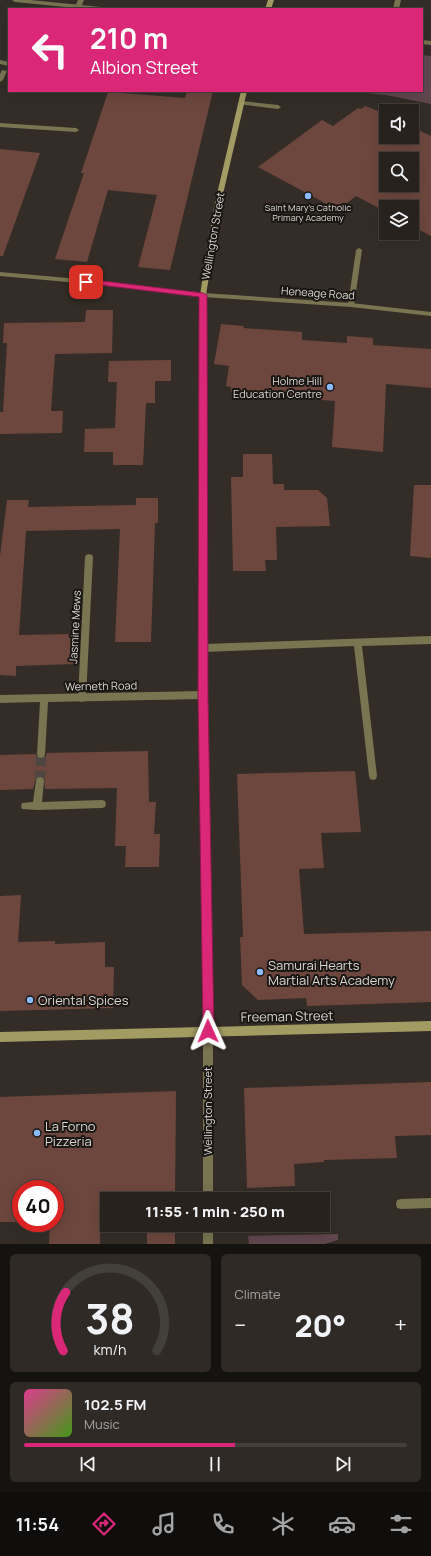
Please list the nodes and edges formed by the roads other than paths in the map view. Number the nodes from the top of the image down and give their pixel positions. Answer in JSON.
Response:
{"nodes":[{"id":1,"x":15,"y":0,"type":"edge"},
{"id":2,"x":81,"y":0,"type":"edge"},
{"id":3,"x":78,"y":7,"type":"junction"},
{"id":4,"x":90,"y":8,"type":"edge"},
{"id":5,"x":0,"y":62,"type":"edge"},
{"id":6,"x":8,"y":64,"type":"edge"},
{"id":7,"x":0,"y":80,"type":"edge"},
{"id":8,"x":244,"y":92,"type":"edge"},
{"id":9,"x":241,"y":103,"type":"junction"},
{"id":10,"x":278,"y":107,"type":"dead end"},
{"id":11,"x":0,"y":125,"type":"edge"},
{"id":12,"x":76,"y":130,"type":"dead end"},
{"id":13,"x":359,"y":250,"type":"dead end"},
{"id":14,"x":0,"y":274,"type":"edge"},
{"id":15,"x":203,"y":295,"type":"junction"},
{"id":16,"x":351,"y":305,"type":"junction"},
{"id":17,"x":431,"y":314,"type":"edge"},
{"id":18,"x":89,"y":557,"type":"dead end"},
{"id":19,"x":431,"y":640,"type":"edge"},
{"id":20,"x":358,"y":643,"type":"junction"},
{"id":21,"x":203,"y":648,"type":"junction"},
{"id":22,"x":203,"y":695,"type":"junction"},
{"id":23,"x":44,"y":698,"type":"junction"},
{"id":24,"x":82,"y":698,"type":"junction"},
{"id":25,"x":0,"y":699,"type":"edge"},
{"id":26,"x":41,"y":754,"type":"tunnel mouth"},
{"id":27,"x":373,"y":776,"type":"dead end"},
{"id":28,"x":40,"y":780,"type":"tunnel mouth"},
{"id":29,"x":102,"y":804,"type":"dead end"},
{"id":30,"x":25,"y":806,"type":"dead end"},
{"id":31,"x":37,"y":806,"type":"junction"},
{"id":32,"x":431,"y":1026,"type":"edge"},
{"id":33,"x":208,"y":1031,"type":"junction"},
{"id":34,"x":0,"y":1037,"type":"edge"},
{"id":35,"x":208,"y":1192,"type":"edge"},
{"id":36,"x":431,"y":1203,"type":"edge"},
{"id":37,"x":401,"y":1204,"type":"dead end"},
{"id":38,"x":208,"y":1232,"type":"edge"},
{"id":39,"x":208,"y":1244,"type":"edge"}],
"edges":[{"from":1,"to":3,"type":"street"},
{"from":2,"to":3,"type":"street"},
{"from":3,"to":4,"type":"street"},
{"from":5,"to":6,"type":"street"},
{"from":6,"to":7,"type":"street"},
{"from":8,"to":9,"type":"street","name":"Wellington Street"},
{"from":9,"to":10,"type":"street"},
{"from":9,"to":15,"type":"street","name":"Wellington Street"},
{"from":11,"to":12,"type":"street"},
{"from":13,"to":16,"type":"street"},
{"from":14,"to":15,"type":"street","name":"Heneage Road"},
{"from":15,"to":16,"type":"street","name":"Heneage Road"},
{"from":15,"to":21,"type":"street","name":"Wellington Street"},
{"from":16,"to":17,"type":"street","name":"Heneage Road"},
{"from":18,"to":24,"type":"street","name":"Jasmine Mews"},
{"from":19,"to":20,"type":"street"},
{"from":20,"to":21,"type":"street"},
{"from":20,"to":27,"type":"street"},
{"from":21,"to":22,"type":"street","name":"Wellington Street"},
{"from":22,"to":24,"type":"street","name":"Werneth Road"},
{"from":22,"to":33,"type":"street","name":"Wellington Street"},
{"from":23,"to":24,"type":"street","name":"Werneth Road"},
{"from":23,"to":25,"type":"street","name":"Werneth Road"},
{"from":23,"to":26,"type":"street"},
{"from":28,"to":31,"type":"street"},
{"from":29,"to":31,"type":"street"},
{"from":30,"to":31,"type":"street"},
{"from":32,"to":33,"type":"street","name":"Freeman Street"},
{"from":33,"to":34,"type":"street","name":"Freeman Street"},
{"from":33,"to":35,"type":"street","name":"Wellington Street"},
{"from":36,"to":37,"type":"street"},
{"from":38,"to":39,"type":"street"}]}
